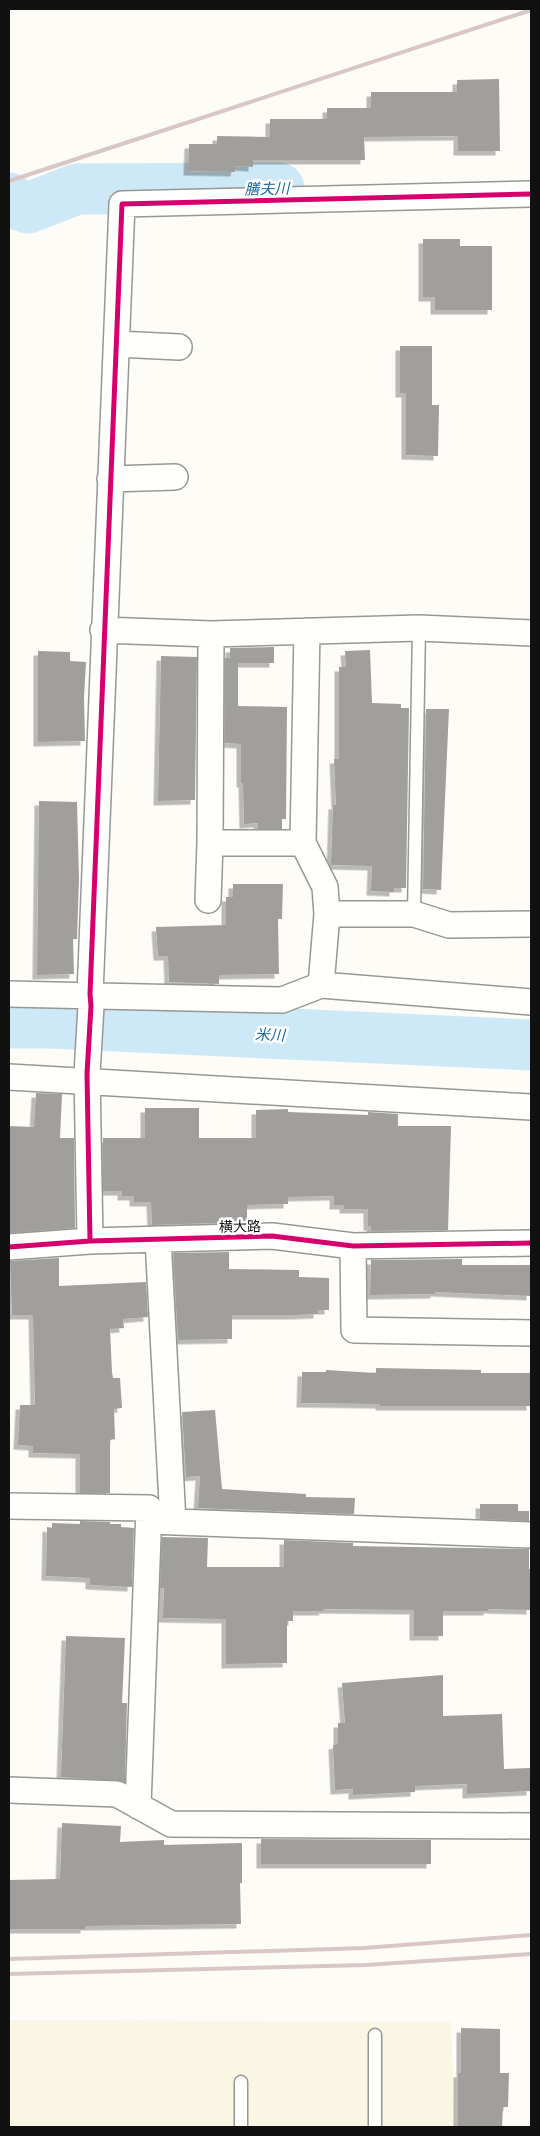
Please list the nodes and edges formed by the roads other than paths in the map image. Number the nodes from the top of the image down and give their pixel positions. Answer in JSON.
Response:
{"nodes":[{"id":1,"x":531,"y":194,"type":"edge"},
{"id":2,"x":116,"y":344,"type":"junction"},
{"id":3,"x":179,"y":347,"type":"dead end"},
{"id":4,"x":175,"y":477,"type":"dead end"},
{"id":5,"x":110,"y":479,"type":"junction"},
{"id":6,"x":419,"y":628,"type":"junction"},
{"id":7,"x":104,"y":630,"type":"junction"},
{"id":8,"x":307,"y":631,"type":"junction"},
{"id":9,"x":531,"y":633,"type":"edge"},
{"id":10,"x":211,"y":634,"type":"junction"},
{"id":11,"x":210,"y":843,"type":"junction"},
{"id":12,"x":303,"y":843,"type":"junction"},
{"id":13,"x":208,"y":900,"type":"dead end"},
{"id":14,"x":327,"y":914,"type":"junction"},
{"id":15,"x":414,"y":914,"type":"junction"},
{"id":16,"x":531,"y":924,"type":"edge"},
{"id":17,"x":321,"y":985,"type":"junction"},
{"id":18,"x":9,"y":994,"type":"edge"},
{"id":19,"x":90,"y":1000,"type":"junction"},
{"id":20,"x":531,"y":1002,"type":"edge"},
{"id":21,"x":9,"y":1078,"type":"edge"},
{"id":22,"x":88,"y":1078,"type":"junction"},
{"id":23,"x":531,"y":1107,"type":"edge"},
{"id":24,"x":158,"y":1239,"type":"junction"},
{"id":25,"x":90,"y":1241,"type":"junction"},
{"id":26,"x":531,"y":1243,"type":"edge"},
{"id":27,"x":353,"y":1246,"type":"junction"},
{"id":28,"x":9,"y":1247,"type":"edge"},
{"id":29,"x":531,"y":1332,"type":"edge"},
{"id":30,"x":9,"y":1506,"type":"edge"},
{"id":31,"x":161,"y":1522,"type":"junction"},
{"id":32,"x":531,"y":1535,"type":"edge"},
{"id":33,"x":9,"y":1790,"type":"edge"},
{"id":34,"x":138,"y":1806,"type":"junction"},
{"id":35,"x":531,"y":1826,"type":"edge"},
{"id":36,"x":375,"y":2035,"type":"dead end"},
{"id":37,"x":241,"y":2082,"type":"dead end"},
{"id":38,"x":241,"y":2127,"type":"edge"},
{"id":39,"x":375,"y":2127,"type":"edge"}],
"edges":[{"from":1,"to":2,"type":"street"},
{"from":2,"to":3,"type":"street"},
{"from":2,"to":5,"type":"street"},
{"from":4,"to":5,"type":"street"},
{"from":5,"to":7,"type":"street"},
{"from":6,"to":8,"type":"street"},
{"from":6,"to":9,"type":"street"},
{"from":6,"to":15,"type":"lane"},
{"from":7,"to":10,"type":"street"},
{"from":7,"to":19,"type":"street"},
{"from":8,"to":10,"type":"street"},
{"from":8,"to":12,"type":"street"},
{"from":10,"to":11,"type":"street"},
{"from":11,"to":12,"type":"street"},
{"from":11,"to":13,"type":"street"},
{"from":12,"to":14,"type":"street"},
{"from":14,"to":15,"type":"street"},
{"from":14,"to":17,"type":"street"},
{"from":15,"to":16,"type":"street"},
{"from":17,"to":19,"type":"street"},
{"from":17,"to":20,"type":"street"},
{"from":18,"to":19,"type":"street"},
{"from":19,"to":22,"type":"street"},
{"from":21,"to":22,"type":"street"},
{"from":22,"to":23,"type":"street"},
{"from":22,"to":25,"type":"street"},
{"from":24,"to":25,"type":"street","name":"横大路"},
{"from":24,"to":27,"type":"street","name":"横大路"},
{"from":24,"to":31,"type":"street"},
{"from":25,"to":28,"type":"street","name":"横大路"},
{"from":26,"to":27,"type":"street","name":"横大路"},
{"from":27,"to":29,"type":"street"},
{"from":30,"to":31,"type":"street"},
{"from":31,"to":32,"type":"street"},
{"from":31,"to":34,"type":"street"},
{"from":33,"to":34,"type":"street"},
{"from":34,"to":35,"type":"street"},
{"from":36,"to":39,"type":"lane"},
{"from":37,"to":38,"type":"lane"}]}
